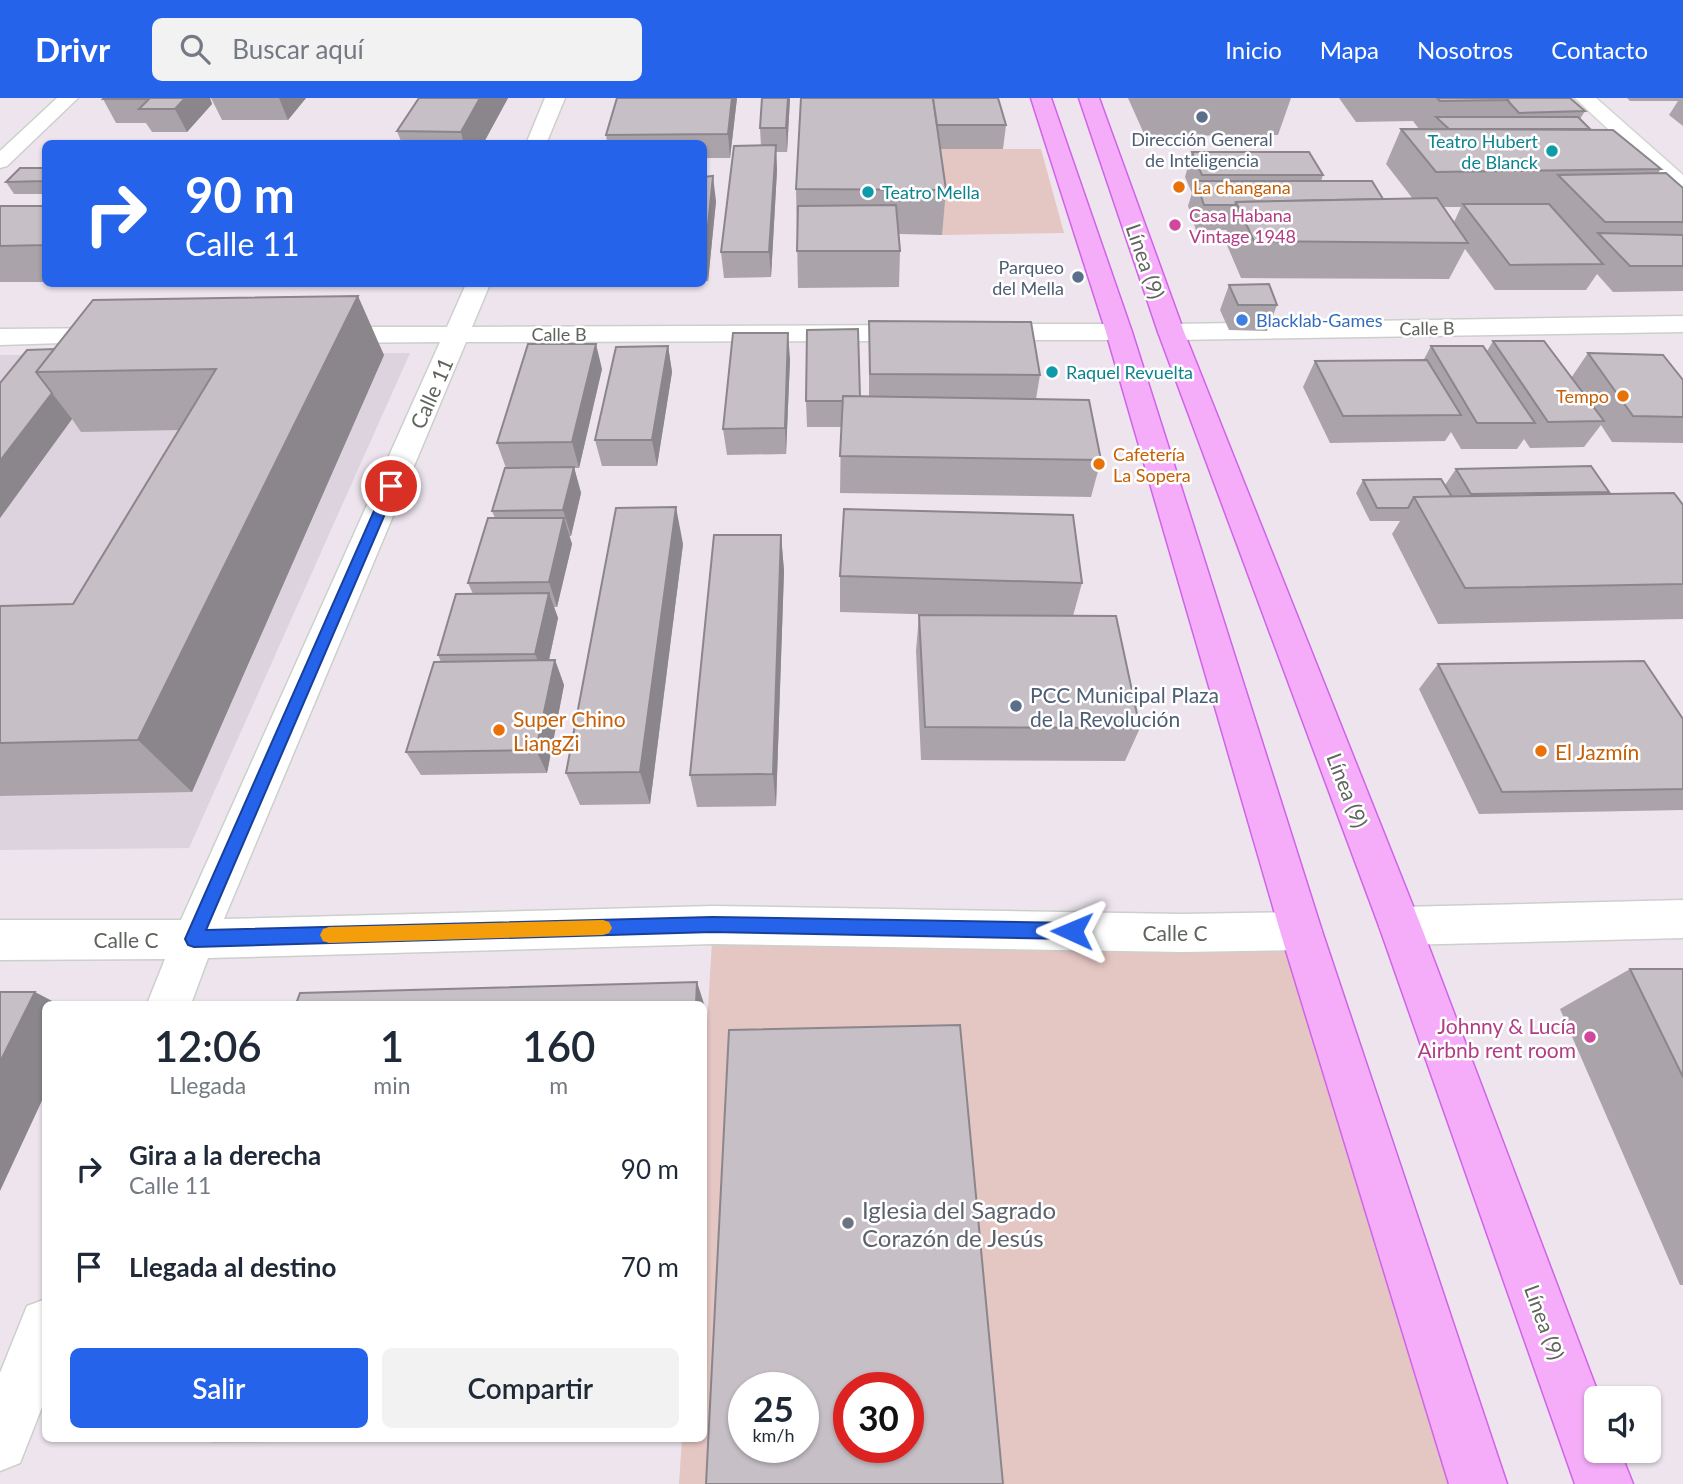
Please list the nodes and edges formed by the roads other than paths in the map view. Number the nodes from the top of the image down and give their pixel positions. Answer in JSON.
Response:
{"nodes":[{"id":1,"x":68,"y":98,"type":"edge"},
{"id":2,"x":555,"y":98,"type":"edge"},
{"id":3,"x":1041,"y":98,"type":"edge"},
{"id":4,"x":1089,"y":98,"type":"edge"},
{"id":5,"x":1585,"y":98,"type":"edge"},
{"id":6,"x":538,"y":140,"type":"edge"},
{"id":7,"x":0,"y":162,"type":"edge"},
{"id":8,"x":1683,"y":187,"type":"edge"},
{"id":9,"x":477,"y":287,"type":"edge"},
{"id":10,"x":1683,"y":324,"type":"edge"},
{"id":11,"x":1119,"y":332,"type":"junction"},
{"id":12,"x":1171,"y":332,"type":"junction"},
{"id":13,"x":304,"y":335,"type":"edge"},
{"id":14,"x":457,"y":335,"type":"junction"},
{"id":15,"x":138,"y":336,"type":"edge"},
{"id":16,"x":0,"y":337,"type":"edge"},
{"id":17,"x":1683,"y":919,"type":"edge"},
{"id":18,"x":1400,"y":926,"type":"junction"},
{"id":19,"x":1301,"y":931,"type":"junction"},
{"id":20,"x":194,"y":939,"type":"junction"},
{"id":21,"x":0,"y":940,"type":"edge"},
{"id":22,"x":170,"y":1001,"type":"edge"},
{"id":23,"x":42,"y":1335,"type":"edge"},
{"id":24,"x":0,"y":1443,"type":"edge"},
{"id":25,"x":1478,"y":1484,"type":"edge"},
{"id":26,"x":1604,"y":1484,"type":"edge"}],
"edges":[{"from":1,"to":7,"type":"street"},
{"from":2,"to":6,"type":"street"},
{"from":3,"to":11,"type":"main road"},
{"from":4,"to":12,"type":"main road","name":"Línea (9)"},
{"from":5,"to":8,"type":"street"},
{"from":9,"to":14,"type":"street","name":"Calle 11"},
{"from":10,"to":12,"type":"street","name":"Calle B"},
{"from":11,"to":14,"type":"street","name":"Calle B"},
{"from":11,"to":19,"type":"main road"},
{"from":12,"to":18,"type":"main road","name":"Línea (9)"},
{"from":13,"to":14,"type":"street","name":"Calle B"},
{"from":14,"to":20,"type":"street","name":"Calle 11"},
{"from":15,"to":16,"type":"street"},
{"from":17,"to":18,"type":"street"},
{"from":18,"to":26,"type":"main road","name":"Línea (9)"},
{"from":19,"to":20,"type":"street","name":"Calle C"},
{"from":19,"to":25,"type":"main road"},
{"from":20,"to":21,"type":"street","name":"Calle C"},
{"from":20,"to":22,"type":"street","name":"Calle 11"},
{"from":23,"to":24,"type":"street"}]}
